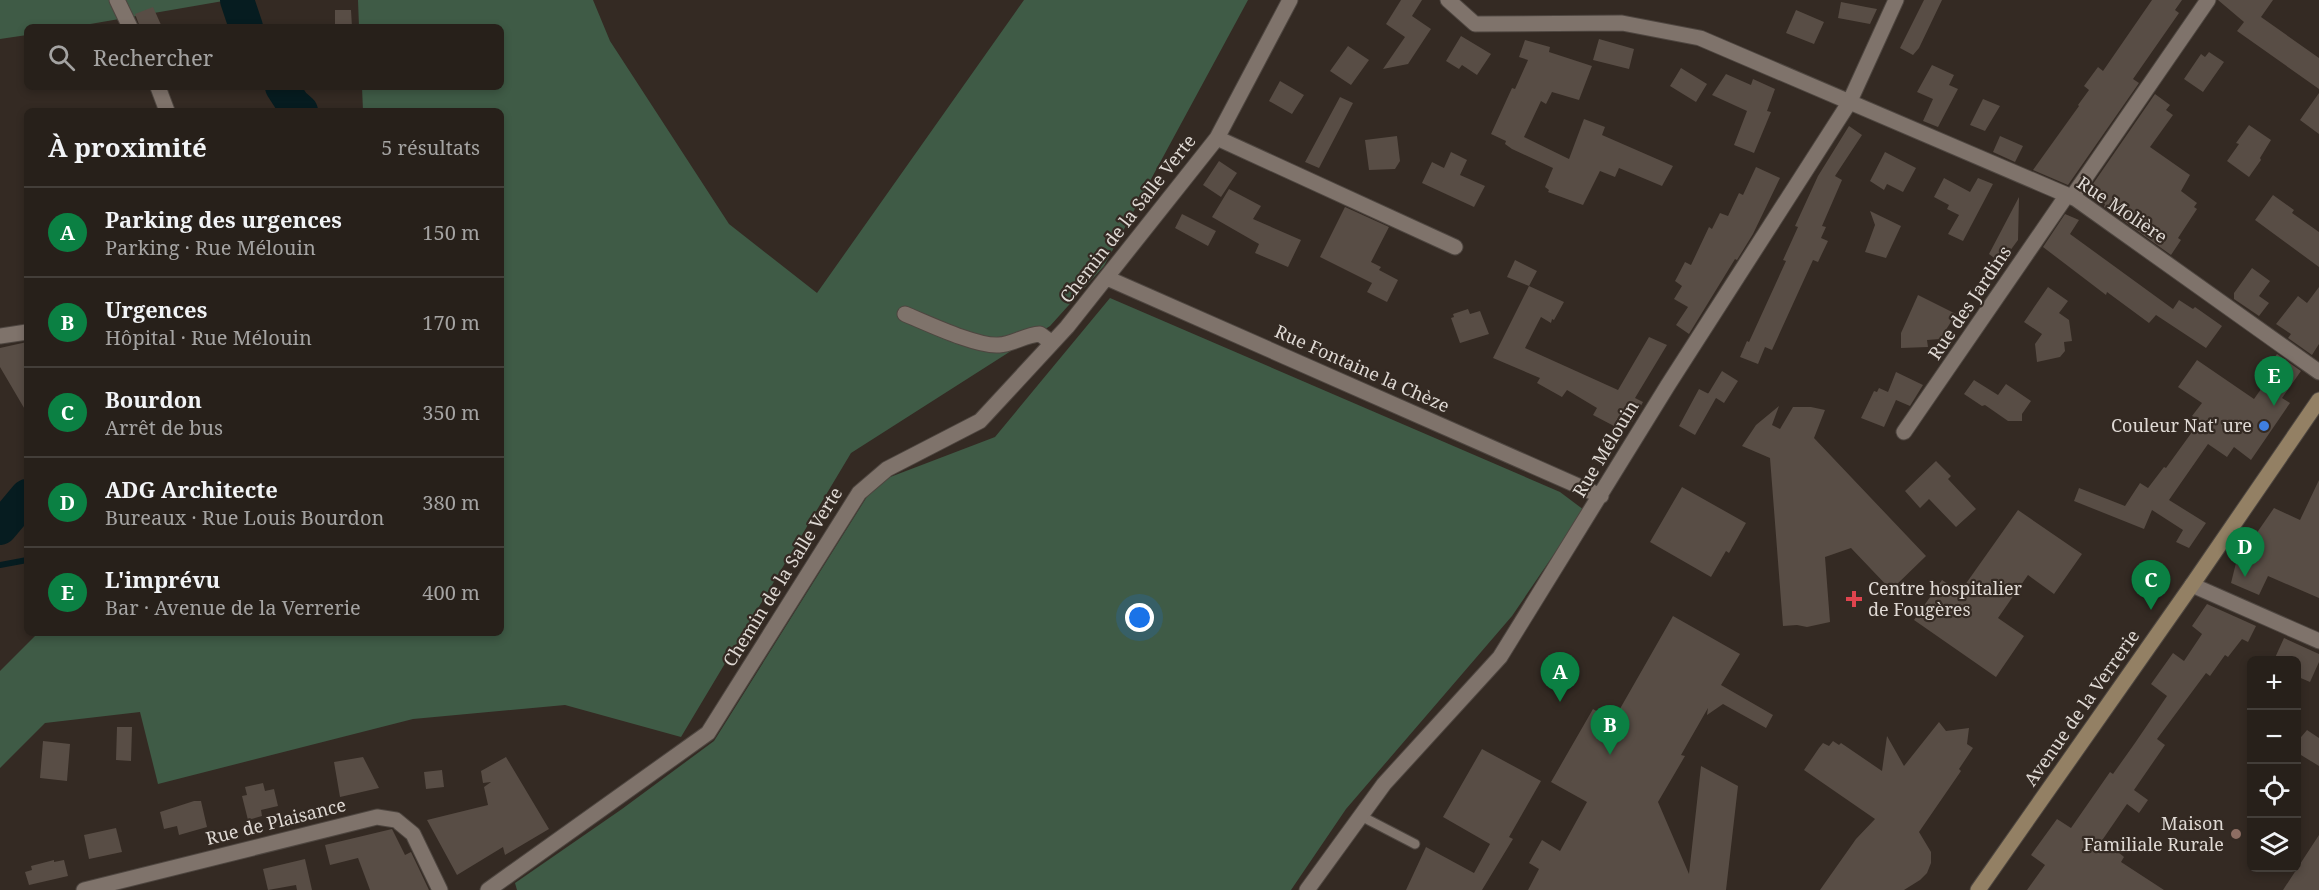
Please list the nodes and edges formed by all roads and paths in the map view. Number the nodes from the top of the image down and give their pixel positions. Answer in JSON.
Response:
{"nodes":[{"id":1,"x":117,"y":0,"type":"edge"},
{"id":2,"x":1290,"y":0,"type":"edge"},
{"id":3,"x":1448,"y":0,"type":"edge"},
{"id":4,"x":1896,"y":0,"type":"edge"},
{"id":5,"x":2208,"y":0,"type":"edge"},
{"id":6,"x":129,"y":24,"type":"edge"},
{"id":7,"x":159,"y":90,"type":"edge"},
{"id":8,"x":1849,"y":103,"type":"junction"},
{"id":9,"x":167,"y":108,"type":"edge"},
{"id":10,"x":1217,"y":138,"type":"junction"},
{"id":11,"x":2069,"y":196,"type":"junction"},
{"id":12,"x":1455,"y":247,"type":"dead end"},
{"id":13,"x":1107,"y":278,"type":"junction"},
{"id":14,"x":904,"y":314,"type":"dead end"},
{"id":15,"x":24,"y":332,"type":"edge"},
{"id":16,"x":0,"y":336,"type":"edge"},
{"id":17,"x":1052,"y":343,"type":"junction"},
{"id":18,"x":2319,"y":372,"type":"edge"},
{"id":19,"x":2319,"y":400,"type":"edge"},
{"id":20,"x":1904,"y":432,"type":"dead end"},
{"id":21,"x":1601,"y":495,"type":"junction"},
{"id":22,"x":2192,"y":585,"type":"junction"},
{"id":23,"x":2319,"y":641,"type":"edge"},
{"id":24,"x":1361,"y":816,"type":"junction"},
{"id":25,"x":1415,"y":844,"type":"dead end"},
{"id":26,"x":84,"y":890,"type":"edge"},
{"id":27,"x":440,"y":890,"type":"edge"},
{"id":28,"x":488,"y":890,"type":"edge"},
{"id":29,"x":1307,"y":890,"type":"edge"},
{"id":30,"x":1978,"y":890,"type":"edge"}],
"edges":[{"from":1,"to":6,"type":"street"},
{"from":2,"to":10,"type":"street","name":"Chemin de la Salle Verte"},
{"from":3,"to":8,"type":"street","name":"Rue Molière"},
{"from":4,"to":8,"type":"street","name":"Rue Mélouin"},
{"from":5,"to":11,"type":"street","name":"Rue des Jardins"},
{"from":7,"to":9,"type":"street"},
{"from":8,"to":11,"type":"street","name":"Rue Molière"},
{"from":8,"to":21,"type":"street","name":"Rue Mélouin"},
{"from":10,"to":12,"type":"street","name":"Chemin de la Salle Verte"},
{"from":10,"to":13,"type":"street","name":"Chemin de la Salle Verte"},
{"from":11,"to":18,"type":"street","name":"Rue Molière"},
{"from":11,"to":20,"type":"street","name":"Rue des Jardins"},
{"from":13,"to":17,"type":"street","name":"Chemin de la Salle Verte"},
{"from":13,"to":21,"type":"street","name":"Rue Fontaine la Chèze"},
{"from":14,"to":17,"type":"street"},
{"from":15,"to":16,"type":"street"},
{"from":17,"to":28,"type":"street","name":"Chemin de la Salle Verte"},
{"from":19,"to":22,"type":"main road","name":"Avenue de la Verrerie"},
{"from":21,"to":24,"type":"street","name":"Rue Mélouin"},
{"from":22,"to":23,"type":"street"},
{"from":22,"to":30,"type":"main road","name":"Avenue de la Verrerie"},
{"from":24,"to":25,"type":"lane"},
{"from":24,"to":29,"type":"street","name":"Rue Mélouin"},
{"from":26,"to":27,"type":"street","name":"Rue de Plaisance"}]}
